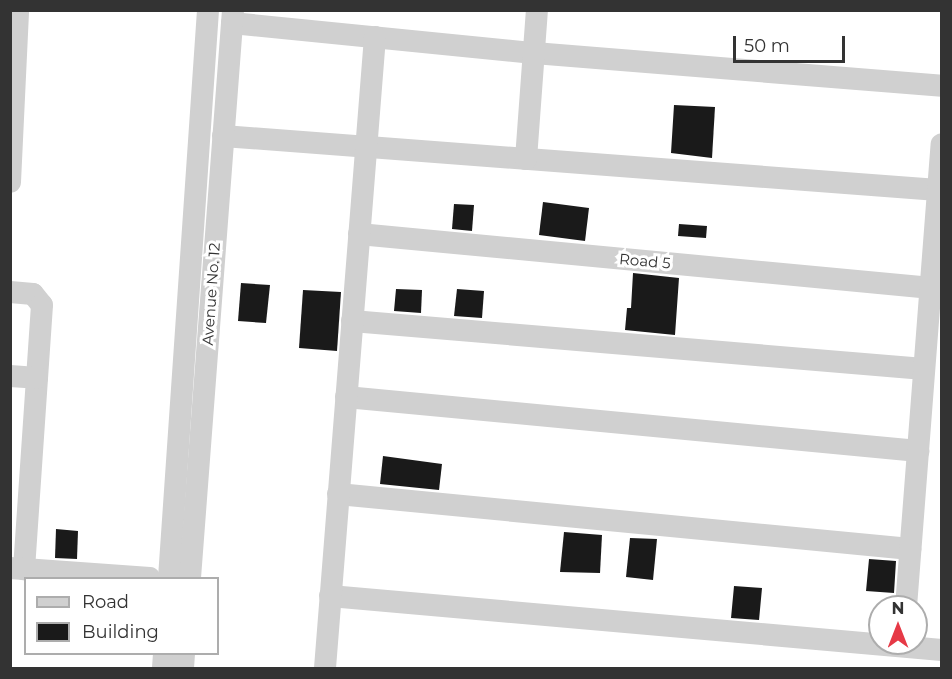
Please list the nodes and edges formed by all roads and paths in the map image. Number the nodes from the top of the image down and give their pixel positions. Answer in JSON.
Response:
{"nodes":[{"id":1,"x":11,"y":10,"type":"edge"},
{"id":2,"x":208,"y":10,"type":"edge"},
{"id":3,"x":537,"y":10,"type":"edge"},
{"id":4,"x":18,"y":11,"type":"edge"},
{"id":5,"x":232,"y":17,"type":"edge"},
{"id":6,"x":375,"y":37,"type":"junction"},
{"id":7,"x":534,"y":53,"type":"junction"},
{"id":8,"x":942,"y":86,"type":"edge"},
{"id":9,"x":12,"y":108,"type":"edge"},
{"id":10,"x":223,"y":136,"type":"junction"},
{"id":11,"x":942,"y":144,"type":"edge"},
{"id":12,"x":366,"y":147,"type":"junction"},
{"id":13,"x":526,"y":159,"type":"junction"},
{"id":14,"x":10,"y":182,"type":"edge"},
{"id":15,"x":938,"y":190,"type":"junction"},
{"id":16,"x":359,"y":234,"type":"junction"},
{"id":17,"x":930,"y":288,"type":"junction"},
{"id":18,"x":10,"y":291,"type":"edge"},
{"id":19,"x":352,"y":321,"type":"junction"},
{"id":20,"x":924,"y":369,"type":"junction"},
{"id":21,"x":10,"y":376,"type":"edge"},
{"id":22,"x":37,"y":378,"type":"junction"},
{"id":23,"x":346,"y":397,"type":"junction"},
{"id":24,"x":918,"y":451,"type":"junction"},
{"id":25,"x":21,"y":472,"type":"edge"},
{"id":26,"x":338,"y":494,"type":"junction"},
{"id":27,"x":910,"y":549,"type":"junction"},
{"id":28,"x":17,"y":569,"type":"edge"},
{"id":29,"x":123,"y":577,"type":"edge"},
{"id":30,"x":169,"y":577,"type":"edge"},
{"id":31,"x":190,"y":577,"type":"edge"},
{"id":32,"x":907,"y":595,"type":"edge"},
{"id":33,"x":330,"y":596,"type":"junction"},
{"id":34,"x":868,"y":642,"type":"edge"},
{"id":35,"x":325,"y":669,"type":"edge"}],
"edges":[{"from":1,"to":4,"type":"street"},
{"from":2,"to":30,"type":"street","name":"Avenue No. 12"},
{"from":3,"to":7,"type":"street"},
{"from":4,"to":9,"type":"street"},
{"from":5,"to":6,"type":"street"},
{"from":5,"to":10,"type":"street","name":"Avenue No. 12"},
{"from":6,"to":7,"type":"street"},
{"from":6,"to":12,"type":"street"},
{"from":7,"to":8,"type":"street"},
{"from":7,"to":13,"type":"street"},
{"from":9,"to":14,"type":"street"},
{"from":10,"to":12,"type":"street"},
{"from":10,"to":31,"type":"street","name":"Avenue No. 12"},
{"from":11,"to":15,"type":"street"},
{"from":12,"to":13,"type":"street"},
{"from":12,"to":16,"type":"street"},
{"from":13,"to":15,"type":"street"},
{"from":15,"to":17,"type":"street"},
{"from":16,"to":17,"type":"street","name":"Road 5"},
{"from":16,"to":19,"type":"street"},
{"from":17,"to":20,"type":"street"},
{"from":18,"to":22,"type":"street"},
{"from":19,"to":20,"type":"street"},
{"from":19,"to":23,"type":"street"},
{"from":20,"to":24,"type":"street"},
{"from":21,"to":22,"type":"street"},
{"from":22,"to":25,"type":"street"},
{"from":23,"to":24,"type":"street"},
{"from":23,"to":26,"type":"street"},
{"from":24,"to":27,"type":"street"},
{"from":25,"to":28,"type":"street"},
{"from":26,"to":27,"type":"street"},
{"from":26,"to":33,"type":"street"},
{"from":27,"to":32,"type":"street"},
{"from":28,"to":29,"type":"street"},
{"from":33,"to":34,"type":"street"},
{"from":33,"to":35,"type":"street"}]}
